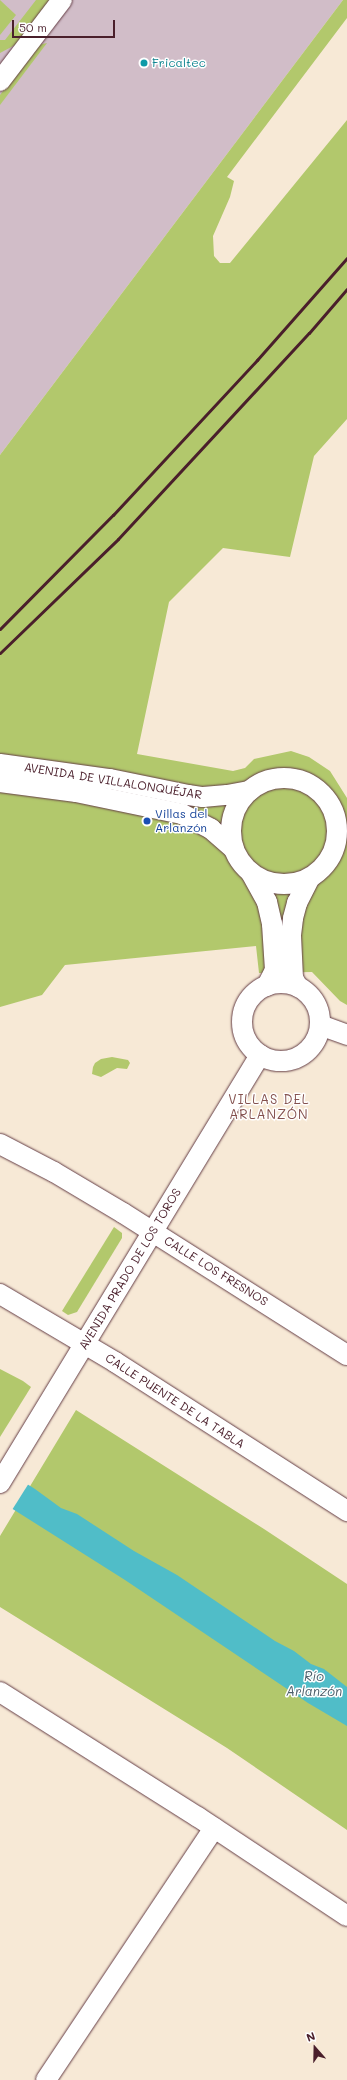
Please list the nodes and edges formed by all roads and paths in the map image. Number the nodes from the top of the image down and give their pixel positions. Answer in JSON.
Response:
{"nodes":[{"id":1,"x":62,"y":0,"type":"edge"},
{"id":2,"x":9,"y":58,"type":"edge"},
{"id":3,"x":0,"y":81,"type":"edge"},
{"id":4,"x":0,"y":764,"type":"edge"},
{"id":5,"x":0,"y":782,"type":"edge"},
{"id":6,"x":249,"y":791,"type":"junction"},
{"id":7,"x":325,"y":796,"type":"junction"},
{"id":8,"x":347,"y":816,"type":"edge"},
{"id":9,"x":234,"y":850,"type":"junction"},
{"id":10,"x":347,"y":858,"type":"edge"},
{"id":11,"x":251,"y":873,"type":"junction"},
{"id":12,"x":315,"y":874,"type":"junction"},
{"id":13,"x":267,"y":986,"type":"junction"},
{"id":14,"x":298,"y":987,"type":"junction"},
{"id":15,"x":320,"y":1025,"type":"junction"},
{"id":16,"x":347,"y":1035,"type":"edge"},
{"id":17,"x":260,"y":1055,"type":"junction"},
{"id":18,"x":0,"y":1144,"type":"edge"},
{"id":19,"x":152,"y":1231,"type":"junction"},
{"id":20,"x":0,"y":1294,"type":"edge"},
{"id":21,"x":84,"y":1344,"type":"junction"},
{"id":22,"x":347,"y":1354,"type":"edge"},
{"id":23,"x":0,"y":1483,"type":"edge"},
{"id":24,"x":347,"y":1511,"type":"edge"},
{"id":25,"x":0,"y":1692,"type":"edge"},
{"id":26,"x":214,"y":1828,"type":"junction"},
{"id":27,"x":347,"y":1916,"type":"edge"},
{"id":28,"x":46,"y":2080,"type":"edge"}],
"edges":[{"from":1,"to":2,"type":"street"},
{"from":2,"to":3,"type":"street"},
{"from":4,"to":6,"type":"street","name":"AVENIDA DE VILLALONQUÉJAR"},
{"from":5,"to":9,"type":"street","name":"AVENIDA DE VILLALONQUÉJAR"},
{"from":6,"to":7,"type":"street"},
{"from":6,"to":9,"type":"street"},
{"from":7,"to":8,"type":"street"},
{"from":7,"to":12,"type":"street"},
{"from":9,"to":11,"type":"street"},
{"from":10,"to":12,"type":"street"},
{"from":11,"to":12,"type":"street"},
{"from":11,"to":13,"type":"street"},
{"from":12,"to":14,"type":"street"},
{"from":13,"to":14,"type":"street"},
{"from":13,"to":17,"type":"street"},
{"from":14,"to":15,"type":"street"},
{"from":15,"to":16,"type":"street"},
{"from":15,"to":17,"type":"street"},
{"from":17,"to":19,"type":"street","name":"AVENIDA PRADO DE LOS TOROS"},
{"from":18,"to":19,"type":"street","name":"CALLE LOS FRESNOS"},
{"from":19,"to":21,"type":"street","name":"AVENIDA PRADO DE LOS TOROS"},
{"from":19,"to":22,"type":"street","name":"CALLE LOS FRESNOS"},
{"from":20,"to":21,"type":"street","name":"CALLE PUENTE DE LA TABLA"},
{"from":21,"to":23,"type":"street","name":"AVENIDA PRADO DE LOS TOROS"},
{"from":21,"to":24,"type":"street","name":"CALLE PUENTE DE LA TABLA"},
{"from":25,"to":26,"type":"street"},
{"from":26,"to":27,"type":"street"},
{"from":26,"to":28,"type":"street"}]}
